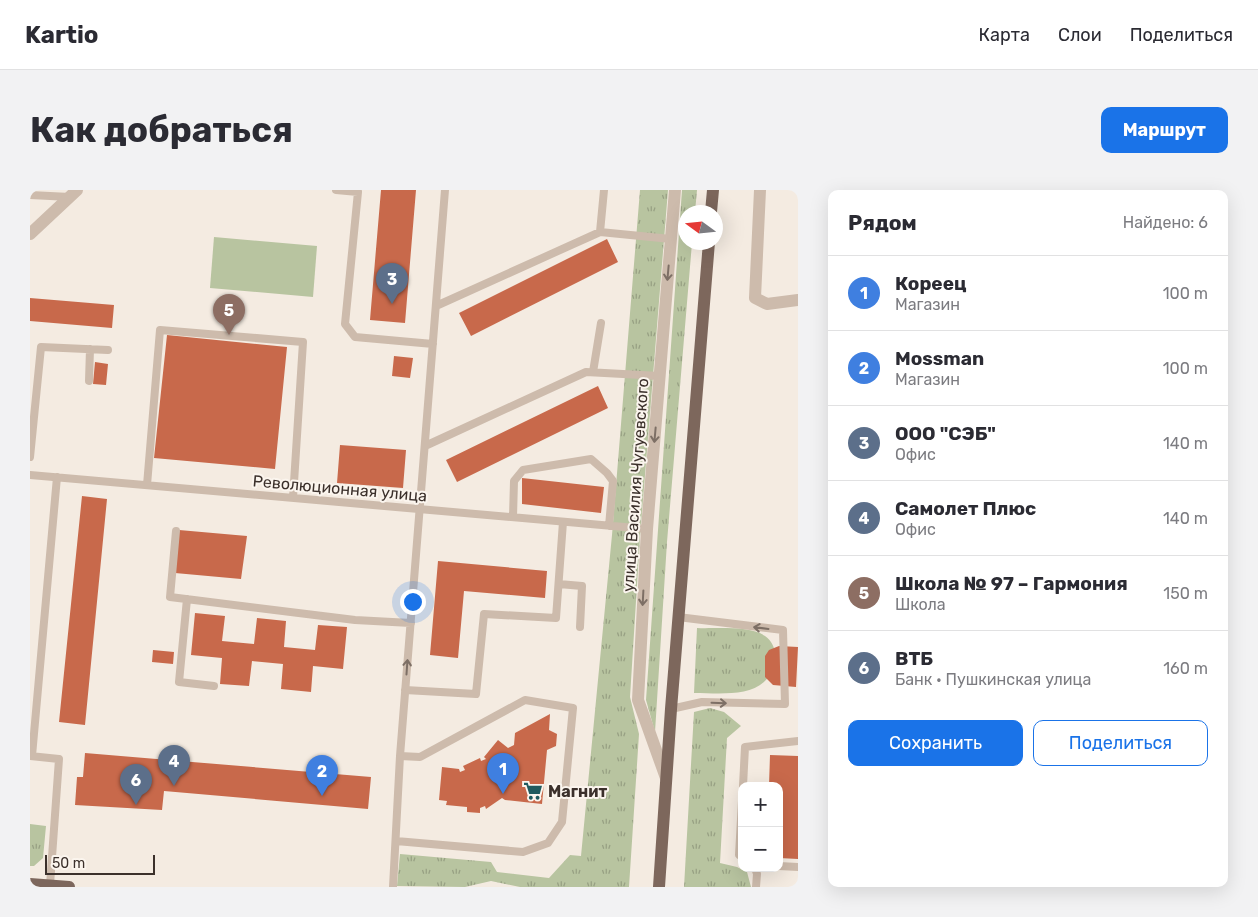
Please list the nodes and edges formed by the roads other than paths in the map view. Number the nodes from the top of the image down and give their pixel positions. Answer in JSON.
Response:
{"nodes":[{"id":1,"x":336,"y":190,"type":"edge"},
{"id":2,"x":445,"y":190,"type":"edge"},
{"id":3,"x":604,"y":190,"type":"edge"},
{"id":4,"x":675,"y":190,"type":"edge"},
{"id":5,"x":713,"y":190,"type":"edge"},
{"id":6,"x":760,"y":190,"type":"edge"},
{"id":7,"x":358,"y":191,"type":"edge"},
{"id":8,"x":74,"y":193,"type":"edge"},
{"id":9,"x":30,"y":195,"type":"edge"},
{"id":10,"x":712,"y":205,"type":"edge"},
{"id":11,"x":600,"y":232,"type":"junction"},
{"id":12,"x":30,"y":234,"type":"edge"},
{"id":13,"x":671,"y":240,"type":"junction"},
{"id":14,"x":708,"y":250,"type":"edge"},
{"id":15,"x":798,"y":300,"type":"edge"},
{"id":16,"x":436,"y":306,"type":"junction"},
{"id":17,"x":601,"y":323,"type":"dead end"},
{"id":18,"x":433,"y":344,"type":"junction"},
{"id":19,"x":90,"y":349,"type":"junction"},
{"id":20,"x":108,"y":350,"type":"dead end"},
{"id":21,"x":592,"y":372,"type":"junction"},
{"id":22,"x":660,"y":376,"type":"junction"},
{"id":23,"x":89,"y":381,"type":"dead end"},
{"id":24,"x":424,"y":446,"type":"junction"},
{"id":25,"x":30,"y":457,"type":"edge"},
{"id":26,"x":30,"y":475,"type":"edge"},
{"id":27,"x":56,"y":477,"type":"junction"},
{"id":28,"x":147,"y":485,"type":"junction"},
{"id":29,"x":293,"y":498,"type":"junction"},
{"id":30,"x":420,"y":509,"type":"junction"},
{"id":31,"x":513,"y":517,"type":"junction"},
{"id":32,"x":563,"y":522,"type":"junction"},
{"id":33,"x":609,"y":526,"type":"junction"},
{"id":34,"x":647,"y":529,"type":"junction"},
{"id":35,"x":176,"y":531,"type":"dead end"},
{"id":36,"x":558,"y":584,"type":"junction"},
{"id":37,"x":187,"y":599,"type":"junction"},
{"id":38,"x":678,"y":617,"type":"junction"},
{"id":39,"x":411,"y":623,"type":"junction"},
{"id":40,"x":580,"y":627,"type":"dead end"},
{"id":41,"x":214,"y":686,"type":"dead end"},
{"id":42,"x":405,"y":690,"type":"junction"},
{"id":43,"x":671,"y":709,"type":"junction"},
{"id":44,"x":798,"y":741,"type":"edge"},
{"id":45,"x":401,"y":753,"type":"junction"},
{"id":46,"x":31,"y":756,"type":"edge"},
{"id":47,"x":666,"y":778,"type":"junction"},
{"id":48,"x":743,"y":782,"type":"edge"},
{"id":49,"x":396,"y":841,"type":"junction"},
{"id":50,"x":783,"y":866,"type":"edge"},
{"id":51,"x":798,"y":867,"type":"edge"},
{"id":52,"x":756,"y":872,"type":"edge"},
{"id":53,"x":30,"y":884,"type":"edge"},
{"id":54,"x":50,"y":885,"type":"junction"},
{"id":55,"x":70,"y":887,"type":"edge"},
{"id":56,"x":393,"y":887,"type":"edge"},
{"id":57,"x":659,"y":887,"type":"edge"},
{"id":58,"x":756,"y":887,"type":"edge"}],
"edges":[{"from":1,"to":7,"type":"lane"},
{"from":2,"to":16,"type":"lane"},
{"from":3,"to":11,"type":"lane"},
{"from":4,"to":13,"type":"street","name":"улица Василия Чугуевского"},
{"from":5,"to":10,"type":"main road"},
{"from":6,"to":15,"type":"street"},
{"from":7,"to":18,"type":"lane"},
{"from":8,"to":9,"type":"lane"},
{"from":8,"to":12,"type":"street"},
{"from":11,"to":13,"type":"lane"},
{"from":11,"to":16,"type":"lane"},
{"from":13,"to":22,"type":"street","name":"улица Василия Чугуевского","one_way":true},
{"from":14,"to":38,"type":"main road","name":"улица Василия Чугуевского"},
{"from":16,"to":18,"type":"lane"},
{"from":17,"to":21,"type":"lane"},
{"from":18,"to":24,"type":"lane"},
{"from":19,"to":20,"type":"lane"},
{"from":19,"to":23,"type":"lane"},
{"from":19,"to":25,"type":"lane"},
{"from":21,"to":22,"type":"lane"},
{"from":21,"to":24,"type":"lane"},
{"from":22,"to":34,"type":"street","name":"улица Василия Чугуевского","one_way":true},
{"from":24,"to":30,"type":"lane"},
{"from":26,"to":27,"type":"lane","name":"Революционная улица"},
{"from":27,"to":28,"type":"lane","name":"Революционная улица"},
{"from":27,"to":46,"type":"lane"},
{"from":28,"to":29,"type":"lane","name":"Революционная улица"},
{"from":28,"to":29,"type":"lane"},
{"from":29,"to":30,"type":"lane","name":"Революционная улица"},
{"from":30,"to":31,"type":"lane","name":"Революционная улица"},
{"from":30,"to":39,"type":"lane"},
{"from":31,"to":32,"type":"lane","name":"Революционная улица"},
{"from":31,"to":33,"type":"lane"},
{"from":32,"to":33,"type":"lane","name":"Революционная улица"},
{"from":32,"to":36,"type":"lane"},
{"from":33,"to":34,"type":"lane","name":"Революционная улица"},
{"from":34,"to":47,"type":"street","name":"улица Василия Чугуевского","one_way":true},
{"from":35,"to":37,"type":"lane"},
{"from":36,"to":40,"type":"lane"},
{"from":36,"to":42,"type":"lane"},
{"from":37,"to":39,"type":"lane"},
{"from":37,"to":41,"type":"lane"},
{"from":38,"to":43,"type":"main road","name":"улица Василия Чугуевского"},
{"from":43,"to":38,"type":"lane","one_way":true},
{"from":42,"to":39,"type":"lane","one_way":true},
{"from":42,"to":45,"type":"lane"},
{"from":43,"to":47,"type":"main road","name":"улица Василия Чугуевского"},
{"from":44,"to":48,"type":"lane"},
{"from":45,"to":49,"type":"lane"},
{"from":45,"to":49,"type":"lane"},
{"from":46,"to":54,"type":"lane"},
{"from":47,"to":57,"type":"main road","name":"улица Василия Чугуевского"},
{"from":49,"to":56,"type":"lane"},
{"from":50,"to":51,"type":"lane"},
{"from":52,"to":58,"type":"lane"},
{"from":53,"to":54,"type":"main road"},
{"from":54,"to":55,"type":"main road"}]}
